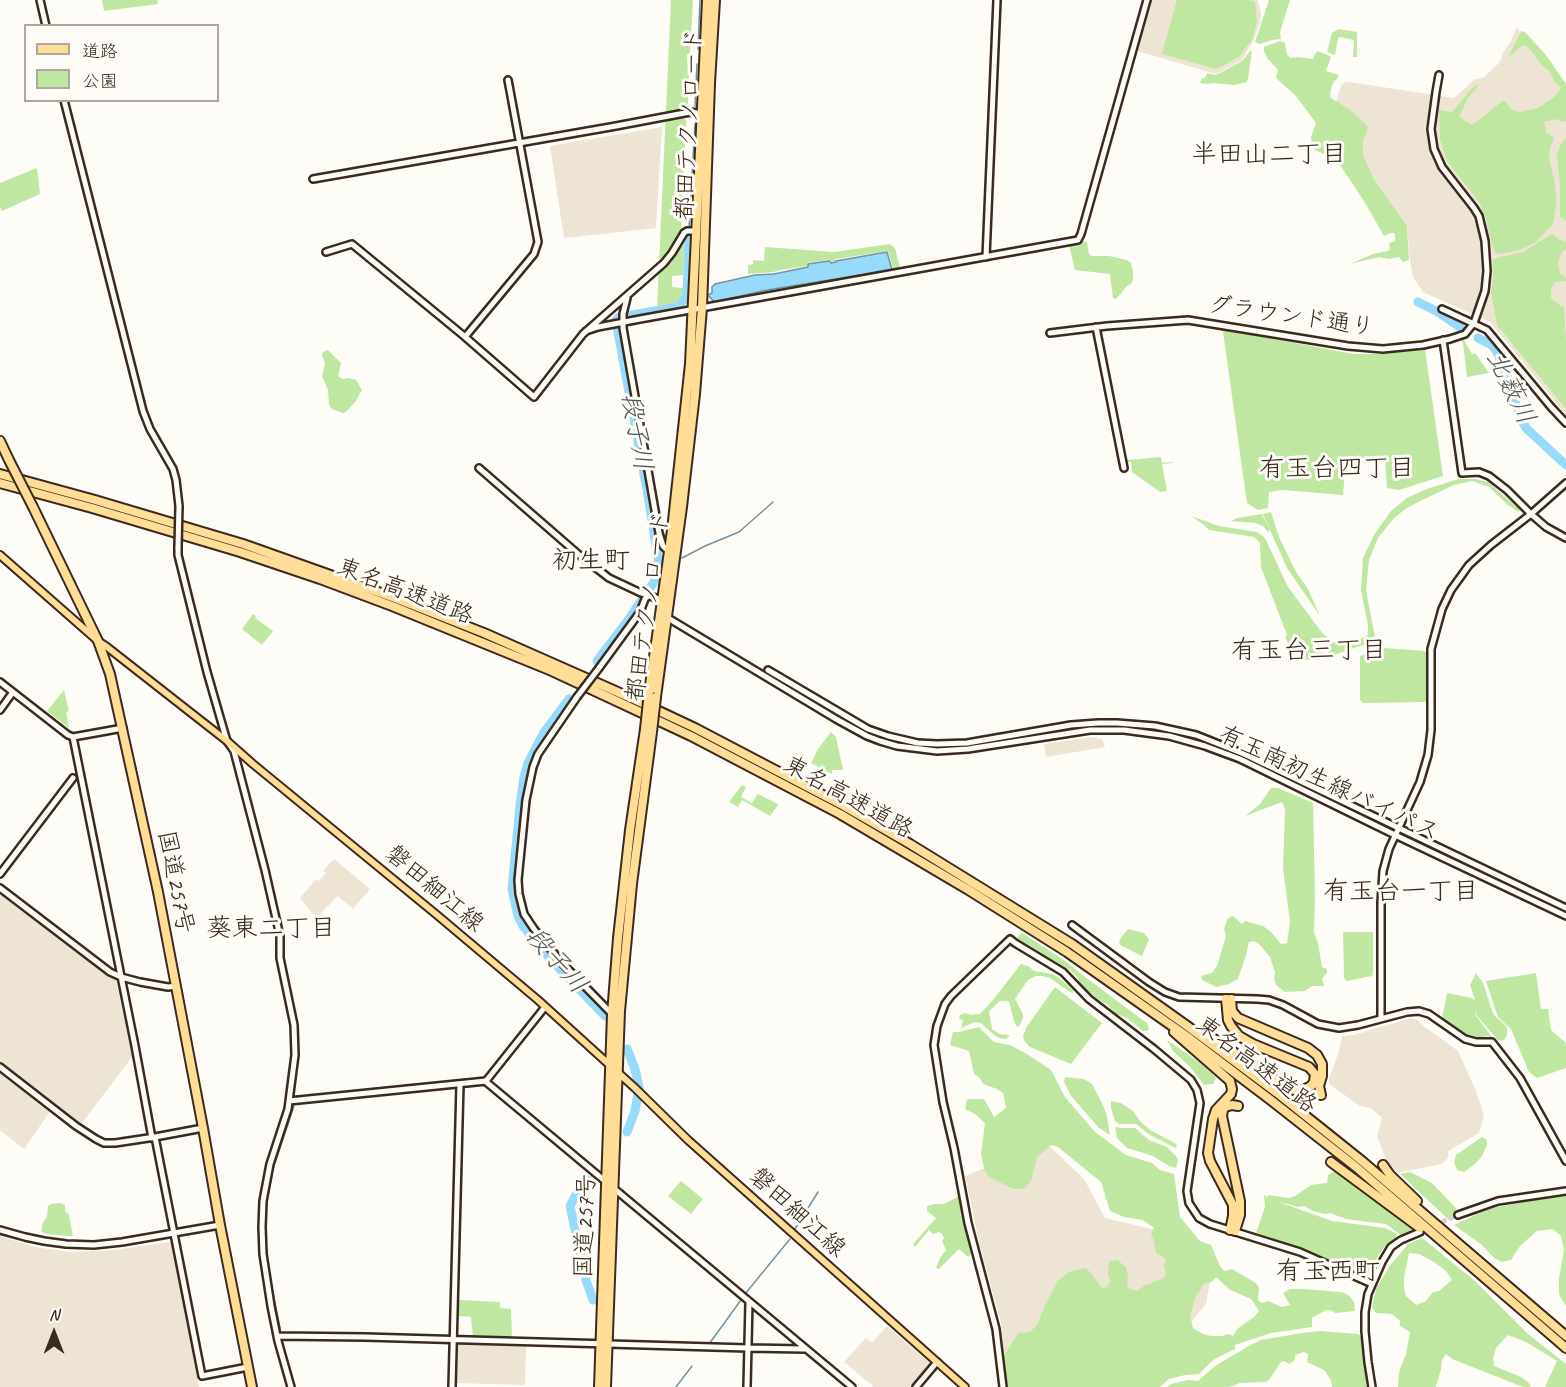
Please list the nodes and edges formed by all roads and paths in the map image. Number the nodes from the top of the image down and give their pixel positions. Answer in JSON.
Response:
{"nodes":[{"id":1,"x":40,"y":0,"type":"edge"},
{"id":2,"x":707,"y":0,"type":"edge"},
{"id":3,"x":716,"y":0,"type":"edge"},
{"id":4,"x":997,"y":0,"type":"edge"},
{"id":5,"x":1147,"y":0,"type":"edge"},
{"id":6,"x":46,"y":24,"type":"edge"},
{"id":7,"x":1439,"y":75,"type":"dead end"},
{"id":8,"x":508,"y":80,"type":"dead end"},
{"id":9,"x":65,"y":102,"type":"edge"},
{"id":10,"x":706,"y":114,"type":"junction"},
{"id":11,"x":519,"y":143,"type":"junction"},
{"id":12,"x":313,"y":179,"type":"dead end"},
{"id":13,"x":692,"y":231,"type":"junction"},
{"id":14,"x":326,"y":252,"type":"dead end"},
{"id":15,"x":986,"y":257,"type":"junction"},
{"id":16,"x":629,"y":294,"type":"junction"},
{"id":17,"x":698,"y":309,"type":"junction"},
{"id":18,"x":1442,"y":309,"type":"dead end"},
{"id":19,"x":620,"y":321,"type":"junction"},
{"id":20,"x":1474,"y":323,"type":"junction"},
{"id":21,"x":1096,"y":327,"type":"junction"},
{"id":22,"x":586,"y":331,"type":"junction"},
{"id":23,"x":1050,"y":333,"type":"dead end"},
{"id":24,"x":465,"y":337,"type":"junction"},
{"id":25,"x":1443,"y":340,"type":"junction"},
{"id":26,"x":1566,"y":423,"type":"edge"},
{"id":27,"x":0,"y":441,"type":"edge"},
{"id":28,"x":479,"y":468,"type":"dead end"},
{"id":29,"x":1124,"y":468,"type":"dead end"},
{"id":30,"x":0,"y":474,"type":"edge"},
{"id":31,"x":0,"y":483,"type":"edge"},
{"id":32,"x":1566,"y":483,"type":"edge"},
{"id":33,"x":1532,"y":513,"type":"junction"},
{"id":34,"x":1566,"y":538,"type":"edge"},
{"id":35,"x":668,"y":551,"type":"junction"},
{"id":36,"x":0,"y":555,"type":"edge"},
{"id":37,"x":646,"y":594,"type":"junction"},
{"id":38,"x":662,"y":600,"type":"junction"},
{"id":39,"x":668,"y":618,"type":"junction"},
{"id":40,"x":98,"y":641,"type":"junction"},
{"id":41,"x":768,"y":670,"type":"dead end"},
{"id":42,"x":0,"y":682,"type":"edge"},
{"id":43,"x":13,"y":692,"type":"junction"},
{"id":44,"x":652,"y":695,"type":"junction"},
{"id":45,"x":0,"y":710,"type":"edge"},
{"id":46,"x":123,"y":728,"type":"junction"},
{"id":47,"x":648,"y":731,"type":"junction"},
{"id":48,"x":73,"y":737,"type":"junction"},
{"id":49,"x":227,"y":741,"type":"junction"},
{"id":50,"x":73,"y":778,"type":"dead end"},
{"id":51,"x":1399,"y":828,"type":"junction"},
{"id":52,"x":1395,"y":836,"type":"junction"},
{"id":53,"x":0,"y":874,"type":"edge"},
{"id":54,"x":0,"y":888,"type":"edge"},
{"id":55,"x":1566,"y":908,"type":"edge"},
{"id":56,"x":1566,"y":916,"type":"edge"},
{"id":57,"x":1072,"y":925,"type":"dead end"},
{"id":58,"x":121,"y":977,"type":"junction"},
{"id":59,"x":176,"y":986,"type":"junction"},
{"id":60,"x":1229,"y":999,"type":"junction"},
{"id":61,"x":1149,"y":1003,"type":"junction"},
{"id":62,"x":545,"y":1007,"type":"junction"},
{"id":63,"x":612,"y":1014,"type":"junction"},
{"id":64,"x":1381,"y":1019,"type":"junction"},
{"id":65,"x":0,"y":1067,"type":"edge"},
{"id":66,"x":614,"y":1070,"type":"junction"},
{"id":67,"x":485,"y":1081,"type":"junction"},
{"id":68,"x":460,"y":1084,"type":"junction"},
{"id":69,"x":1321,"y":1095,"type":"dead end"},
{"id":70,"x":289,"y":1101,"type":"junction"},
{"id":71,"x":1238,"y":1106,"type":"dead end"},
{"id":72,"x":203,"y":1128,"type":"junction"},
{"id":73,"x":154,"y":1137,"type":"junction"},
{"id":74,"x":1566,"y":1161,"type":"edge"},
{"id":75,"x":1331,"y":1162,"type":"dead end"},
{"id":76,"x":1383,"y":1165,"type":"dead end"},
{"id":77,"x":610,"y":1186,"type":"junction"},
{"id":78,"x":1566,"y":1191,"type":"edge"},
{"id":79,"x":1458,"y":1215,"type":"tunnel mouth"},
{"id":80,"x":220,"y":1225,"type":"junction"},
{"id":81,"x":0,"y":1230,"type":"edge"},
{"id":82,"x":1233,"y":1231,"type":"junction"},
{"id":83,"x":1420,"y":1232,"type":"dead end"},
{"id":84,"x":174,"y":1234,"type":"junction"},
{"id":85,"x":1462,"y":1246,"type":"junction"},
{"id":86,"x":1467,"y":1262,"type":"junction"},
{"id":87,"x":1372,"y":1284,"type":"junction"},
{"id":88,"x":749,"y":1302,"type":"junction"},
{"id":89,"x":277,"y":1336,"type":"junction"},
{"id":90,"x":1566,"y":1336,"type":"edge"},
{"id":91,"x":454,"y":1340,"type":"junction"},
{"id":92,"x":604,"y":1344,"type":"junction"},
{"id":93,"x":748,"y":1348,"type":"junction"},
{"id":94,"x":1566,"y":1348,"type":"edge"},
{"id":95,"x":805,"y":1349,"type":"junction"},
{"id":96,"x":937,"y":1362,"type":"junction"},
{"id":97,"x":248,"y":1367,"type":"junction"},
{"id":98,"x":252,"y":1387,"type":"edge"},
{"id":99,"x":291,"y":1387,"type":"edge"},
{"id":100,"x":452,"y":1387,"type":"edge"},
{"id":101,"x":599,"y":1387,"type":"edge"},
{"id":102,"x":606,"y":1387,"type":"edge"},
{"id":103,"x":747,"y":1387,"type":"edge"},
{"id":104,"x":852,"y":1387,"type":"edge"},
{"id":105,"x":916,"y":1387,"type":"edge"},
{"id":106,"x":965,"y":1387,"type":"edge"},
{"id":107,"x":1003,"y":1387,"type":"edge"},
{"id":108,"x":1372,"y":1387,"type":"edge"}],
"edges":[{"from":1,"to":6,"type":"street"},
{"from":2,"to":10,"type":"highway","name":"都田テクノロード"},
{"from":3,"to":10,"type":"highway","name":"都田テクノロード"},
{"from":4,"to":15,"type":"street"},
{"from":5,"to":15,"type":"street"},
{"from":7,"to":20,"type":"street","name":"グラウンド通り"},
{"from":8,"to":11,"type":"street"},
{"from":9,"to":49,"type":"street","bridge":true},
{"from":10,"to":11,"type":"street"},
{"from":10,"to":13,"type":"highway","name":"都田テクノロード"},
{"from":10,"to":17,"type":"highway","name":"都田テクノロード"},
{"from":11,"to":12,"type":"street"},
{"from":11,"to":24,"type":"street"},
{"from":13,"to":16,"type":"street"},
{"from":13,"to":17,"type":"highway","name":"都田テクノロード"},
{"from":14,"to":24,"type":"street"},
{"from":15,"to":17,"type":"street"},
{"from":16,"to":19,"type":"street"},
{"from":16,"to":22,"type":"street"},
{"from":17,"to":19,"type":"street"},
{"from":17,"to":35,"type":"highway","name":"都田テクノロード"},
{"from":17,"to":39,"type":"highway","name":"都田テクノロード"},
{"from":18,"to":20,"type":"street"},
{"from":19,"to":22,"type":"street"},
{"from":19,"to":35,"type":"street"},
{"from":20,"to":25,"type":"street","name":"グラウンド通り"},
{"from":20,"to":26,"type":"street"},
{"from":21,"to":23,"type":"street","name":"グラウンド通り"},
{"from":21,"to":25,"type":"street","name":"グラウンド通り"},
{"from":21,"to":29,"type":"street"},
{"from":22,"to":24,"type":"street"},
{"from":25,"to":33,"type":"street"},
{"from":27,"to":40,"type":"highway","name":"国道257号","bridge":true},
{"from":28,"to":37,"type":"street"},
{"from":30,"to":61,"type":"highway","name":"東名高速道路"},
{"from":31,"to":61,"type":"highway","name":"東名高速道路"},
{"from":32,"to":33,"type":"street"},
{"from":33,"to":34,"type":"street"},
{"from":33,"to":51,"type":"street"},
{"from":35,"to":38,"type":"highway","name":"都田テクノロード"},
{"from":36,"to":40,"type":"main road","name":"磐田細江線"},
{"from":37,"to":38,"type":"street"},
{"from":37,"to":63,"type":"street","bridge":true},
{"from":38,"to":44,"type":"highway","name":"都田テクノロード"},
{"from":39,"to":44,"type":"highway","name":"都田テクノロード"},
{"from":39,"to":52,"type":"street","name":"有玉南初生線バイパス"},
{"from":40,"to":46,"type":"highway","name":"国道257号"},
{"from":40,"to":49,"type":"main road","name":"磐田細江線"},
{"from":41,"to":51,"type":"street","name":"有玉南初生線バイパス"},
{"from":42,"to":43,"type":"street"},
{"from":43,"to":45,"type":"street"},
{"from":43,"to":48,"type":"street"},
{"from":44,"to":47,"type":"highway","name":"都田テクノロード","bridge":true},
{"from":46,"to":48,"type":"street"},
{"from":46,"to":59,"type":"highway","name":"国道257号"},
{"from":47,"to":63,"type":"highway","name":"都田テクノロード"},
{"from":47,"to":66,"type":"highway","name":"都田テクノロード"},
{"from":48,"to":58,"type":"street"},
{"from":49,"to":62,"type":"main road","name":"磐田細江線"},
{"from":49,"to":70,"type":"street"},
{"from":50,"to":53,"type":"street"},
{"from":51,"to":52,"type":"street"},
{"from":51,"to":55,"type":"street","name":"有玉南初生線バイパス"},
{"from":52,"to":56,"type":"street","name":"有玉南初生線バイパス"},
{"from":52,"to":64,"type":"street"},
{"from":54,"to":58,"type":"street"},
{"from":57,"to":60,"type":"street"},
{"from":58,"to":59,"type":"street"},
{"from":58,"to":73,"type":"street"},
{"from":59,"to":72,"type":"highway","name":"国道257号"},
{"from":60,"to":61,"type":"highway"},
{"from":60,"to":64,"type":"street"},
{"from":60,"to":69,"type":"highway"},
{"from":61,"to":82,"type":"highway"},
{"from":61,"to":85,"type":"highway","name":"東名高速道路"},
{"from":61,"to":86,"type":"highway","name":"東名高速道路"},
{"from":62,"to":66,"type":"main road","name":"磐田細江線"},
{"from":62,"to":67,"type":"street"},
{"from":63,"to":66,"type":"highway","name":"都田テクノロード"},
{"from":64,"to":74,"type":"street"},
{"from":65,"to":73,"type":"street"},
{"from":66,"to":77,"type":"highway","name":"国道257号"},
{"from":66,"to":96,"type":"main road","name":"磐田細江線"},
{"from":67,"to":68,"type":"street"},
{"from":67,"to":77,"type":"street"},
{"from":68,"to":70,"type":"street"},
{"from":68,"to":91,"type":"street"},
{"from":70,"to":89,"type":"street"},
{"from":71,"to":82,"type":"highway"},
{"from":72,"to":73,"type":"street"},
{"from":72,"to":80,"type":"highway","name":"国道257号"},
{"from":73,"to":84,"type":"street"},
{"from":75,"to":86,"type":"highway"},
{"from":76,"to":85,"type":"highway"},
{"from":77,"to":88,"type":"street"},
{"from":77,"to":92,"type":"highway","name":"国道257号"},
{"from":78,"to":79,"type":"street"},
{"from":80,"to":84,"type":"street"},
{"from":80,"to":97,"type":"highway","name":"国道257号"},
{"from":81,"to":84,"type":"street"},
{"from":82,"to":87,"type":"street"},
{"from":82,"to":107,"type":"street"},
{"from":83,"to":87,"type":"street"},
{"from":84,"to":97,"type":"street"},
{"from":85,"to":90,"type":"highway","name":"東名高速道路"},
{"from":86,"to":94,"type":"highway","name":"東名高速道路"},
{"from":87,"to":108,"type":"street"},
{"from":88,"to":93,"type":"street"},
{"from":88,"to":95,"type":"street"},
{"from":89,"to":91,"type":"street"},
{"from":89,"to":99,"type":"street"},
{"from":91,"to":92,"type":"street"},
{"from":91,"to":100,"type":"street"},
{"from":92,"to":93,"type":"street"},
{"from":92,"to":101,"type":"highway","name":"国道257号"},
{"from":92,"to":102,"type":"highway","name":"国道257号"},
{"from":93,"to":95,"type":"street"},
{"from":93,"to":103,"type":"street"},
{"from":95,"to":104,"type":"street"},
{"from":96,"to":105,"type":"street"},
{"from":96,"to":106,"type":"main road","name":"磐田細江線"},
{"from":97,"to":98,"type":"highway","name":"国道257号"}]}
